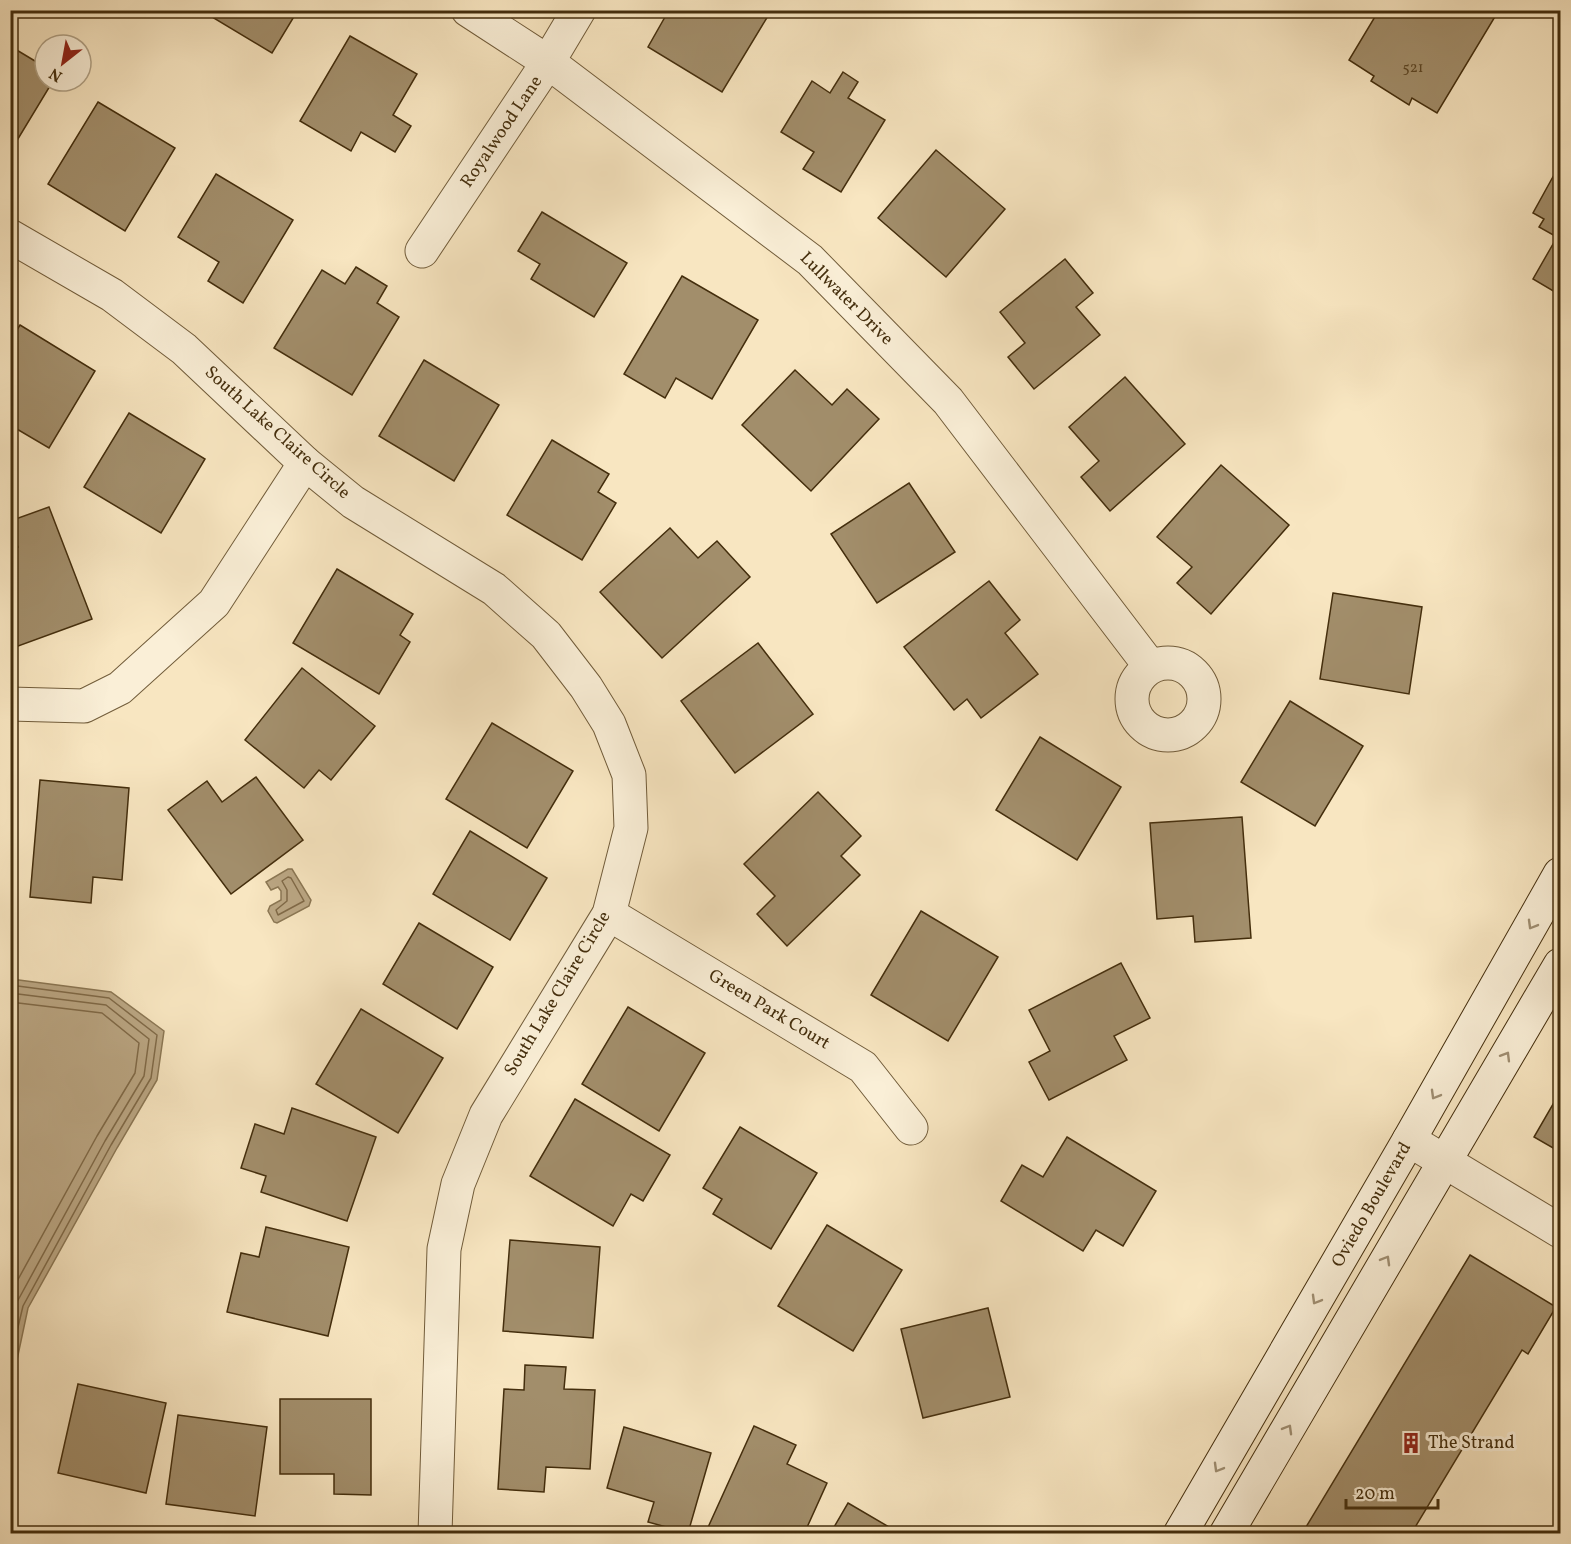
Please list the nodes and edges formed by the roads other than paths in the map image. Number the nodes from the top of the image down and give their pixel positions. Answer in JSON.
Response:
{"nodes":[{"id":1,"x":468,"y":10,"type":"edge"},
{"id":2,"x":579,"y":10,"type":"edge"},
{"id":3,"x":548,"y":62,"type":"junction"},
{"id":4,"x":10,"y":236,"type":"edge"},
{"id":5,"x":422,"y":251,"type":"dead end"},
{"id":6,"x":305,"y":463,"type":"junction"},
{"id":7,"x":1150,"y":666,"type":"dead end"},
{"id":8,"x":10,"y":704,"type":"edge"},
{"id":9,"x":1560,"y":874,"type":"edge"},
{"id":10,"x":609,"y":914,"type":"junction"},
{"id":11,"x":1560,"y":965,"type":"edge"},
{"id":12,"x":911,"y":1128,"type":"dead end"},
{"id":13,"x":1410,"y":1140,"type":"junction"},
{"id":14,"x":1444,"y":1161,"type":"junction"},
{"id":15,"x":1560,"y":1231,"type":"edge"},
{"id":16,"x":435,"y":1533,"type":"edge"},
{"id":17,"x":1180,"y":1533,"type":"edge"},
{"id":18,"x":1226,"y":1533,"type":"edge"}],
"edges":[{"from":1,"to":3,"type":"street","name":"Lullwater Drive"},
{"from":2,"to":3,"type":"street","name":"Royalwood Lane"},
{"from":3,"to":5,"type":"street","name":"Royalwood Lane"},
{"from":3,"to":7,"type":"street","name":"Lullwater Drive"},
{"from":4,"to":6,"type":"street","name":"South Lake Claire Circle"},
{"from":6,"to":8,"type":"street"},
{"from":6,"to":10,"type":"street","name":"South Lake Claire Circle"},
{"from":9,"to":13,"type":"street","name":"Oviedo Boulevard","one_way":true},
{"from":10,"to":12,"type":"street","name":"Green Park Court"},
{"from":10,"to":16,"type":"street","name":"South Lake Claire Circle"},
{"from":14,"to":11,"type":"street","one_way":true},
{"from":13,"to":14,"type":"street"},
{"from":13,"to":17,"type":"street","name":"Oviedo Boulevard","one_way":true},
{"from":14,"to":15,"type":"street"},
{"from":18,"to":14,"type":"street","one_way":true}]}
